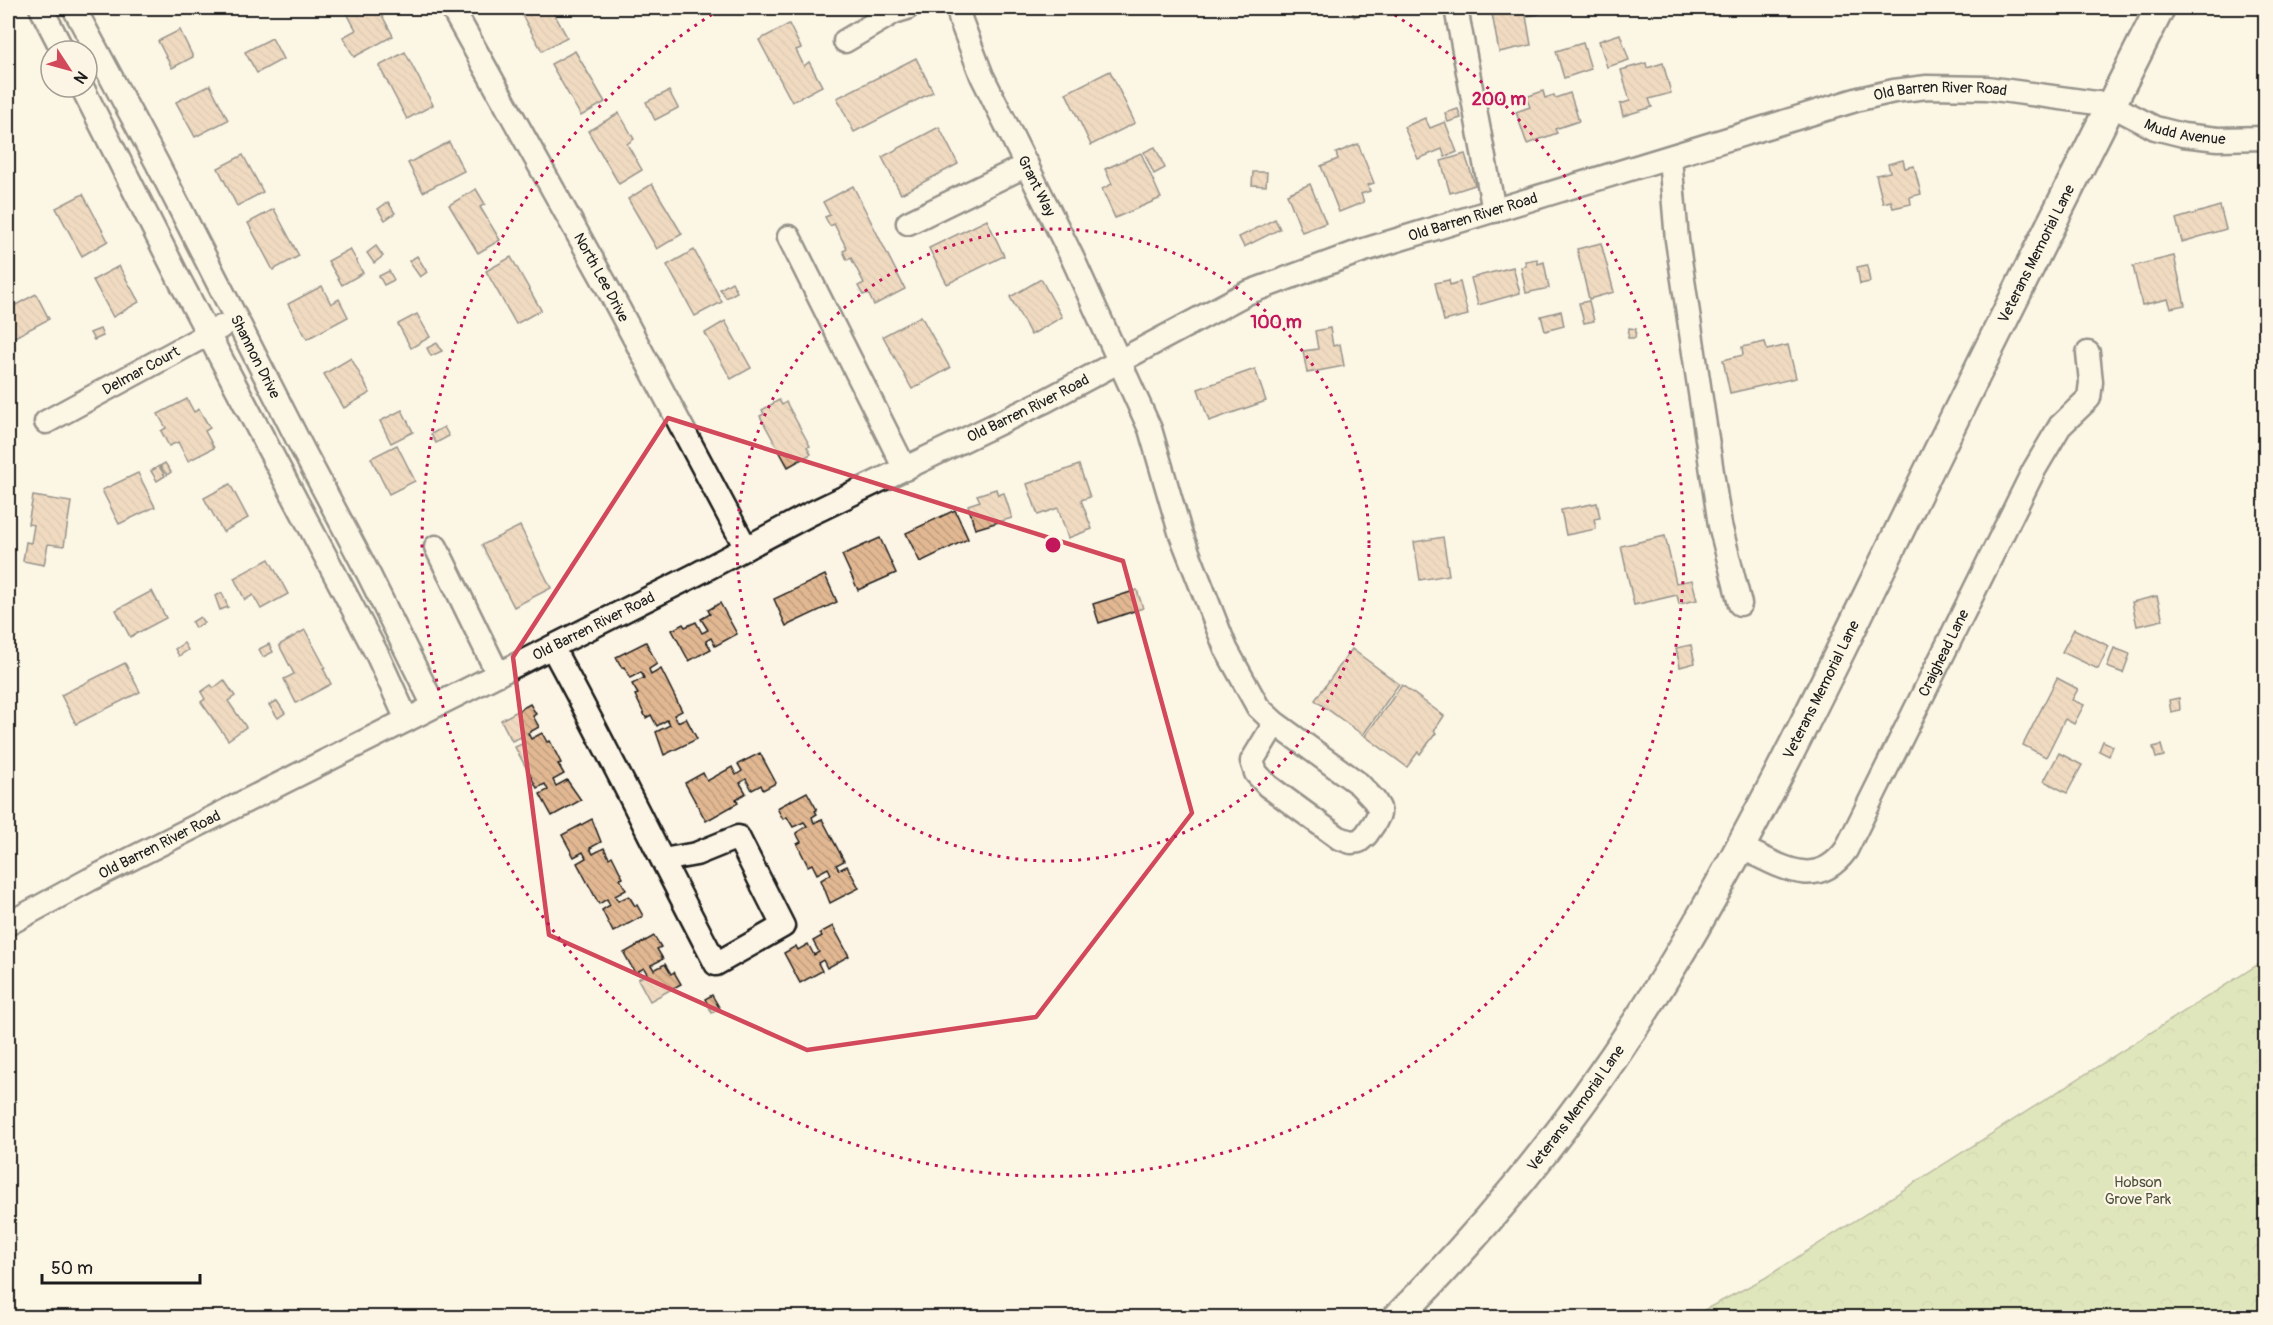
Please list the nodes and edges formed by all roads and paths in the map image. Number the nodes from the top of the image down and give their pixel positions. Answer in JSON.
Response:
{"nodes":[{"id":1,"x":41,"y":8,"type":"edge"},
{"id":2,"x":74,"y":8,"type":"edge"},
{"id":3,"x":452,"y":8,"type":"edge"},
{"id":4,"x":907,"y":8,"type":"edge"},
{"id":5,"x":958,"y":8,"type":"edge"},
{"id":6,"x":1456,"y":8,"type":"edge"},
{"id":7,"x":2160,"y":8,"type":"edge"},
{"id":8,"x":57,"y":39,"type":"edge"},
{"id":9,"x":86,"y":39,"type":"edge"},
{"id":10,"x":846,"y":41,"type":"dead end"},
{"id":11,"x":99,"y":68,"type":"edge"},
{"id":12,"x":88,"y":99,"type":"edge"},
{"id":13,"x":2111,"y":105,"type":"junction"},
{"id":14,"x":2265,"y":138,"type":"edge"},
{"id":15,"x":1670,"y":158,"type":"junction"},
{"id":16,"x":1027,"y":165,"type":"junction"},
{"id":17,"x":1494,"y":211,"type":"junction"},
{"id":18,"x":908,"y":223,"type":"dead end"},
{"id":19,"x":789,"y":237,"type":"dead end"},
{"id":20,"x":236,"y":319,"type":"junction"},
{"id":21,"x":209,"y":333,"type":"junction"},
{"id":22,"x":2088,"y":353,"type":"dead end"},
{"id":23,"x":1119,"y":362,"type":"junction"},
{"id":24,"x":46,"y":422,"type":"dead end"},
{"id":25,"x":905,"y":469,"type":"junction"},
{"id":26,"x":335,"y":512,"type":"junction"},
{"id":27,"x":309,"y":525,"type":"junction"},
{"id":28,"x":436,"y":547,"type":"dead end"},
{"id":29,"x":746,"y":548,"type":"junction"},
{"id":30,"x":1740,"y":604,"type":"dead end"},
{"id":31,"x":552,"y":647,"type":"junction"},
{"id":32,"x":498,"y":674,"type":"junction"},
{"id":33,"x":434,"y":706,"type":"junction"},
{"id":34,"x":407,"y":720,"type":"junction"},
{"id":35,"x":1275,"y":723,"type":"junction"},
{"id":36,"x":1740,"y":847,"type":"junction"},
{"id":37,"x":663,"y":860,"type":"junction"},
{"id":38,"x":8,"y":924,"type":"edge"},
{"id":39,"x":1397,"y":1317,"type":"edge"}],
"edges":[{"from":1,"to":8,"type":"street"},
{"from":2,"to":9,"type":"street","name":"Shannon Drive"},
{"from":3,"to":29,"type":"street","name":"North Lee Drive"},
{"from":4,"to":10,"type":"street"},
{"from":5,"to":16,"type":"street","name":"Grant Way"},
{"from":6,"to":17,"type":"street"},
{"from":7,"to":13,"type":"main road","name":"Veterans Memorial Lane"},
{"from":11,"to":20,"type":"street","name":"Shannon Drive"},
{"from":12,"to":21,"type":"street","name":"Shannon Drive"},
{"from":13,"to":14,"type":"street","name":"Mudd Avenue"},
{"from":13,"to":15,"type":"street","name":"Old Barren River Road"},
{"from":13,"to":36,"type":"main road","name":"Veterans Memorial Lane"},
{"from":15,"to":17,"type":"street","name":"Old Barren River Road"},
{"from":15,"to":30,"type":"street"},
{"from":16,"to":18,"type":"street"},
{"from":16,"to":23,"type":"street","name":"Grant Way"},
{"from":17,"to":23,"type":"street","name":"Old Barren River Road"},
{"from":19,"to":25,"type":"street"},
{"from":20,"to":21,"type":"street","name":"Delmar Court"},
{"from":20,"to":26,"type":"street","name":"Shannon Drive"},
{"from":21,"to":24,"type":"street","name":"Delmar Court"},
{"from":21,"to":27,"type":"street","name":"Shannon Drive"},
{"from":22,"to":36,"type":"street","name":"Craighead Lane"},
{"from":23,"to":25,"type":"street","name":"Old Barren River Road"},
{"from":23,"to":35,"type":"street","name":"Grant Way"},
{"from":25,"to":29,"type":"street","name":"Old Barren River Road"},
{"from":26,"to":27,"type":"street"},
{"from":26,"to":33,"type":"street","name":"Shannon Drive"},
{"from":27,"to":34,"type":"street","name":"Shannon Drive"},
{"from":28,"to":32,"type":"street"},
{"from":29,"to":31,"type":"street","name":"Old Barren River Road"},
{"from":31,"to":32,"type":"street","name":"Old Barren River Road"},
{"from":31,"to":37,"type":"street"},
{"from":32,"to":33,"type":"street","name":"Old Barren River Road"},
{"from":33,"to":34,"type":"street","name":"Old Barren River Road"},
{"from":34,"to":38,"type":"street","name":"Old Barren River Road"},
{"from":35,"to":35,"type":"street","name":"Grant Way"},
{"from":36,"to":39,"type":"main road","name":"Veterans Memorial Lane"},
{"from":37,"to":37,"type":"street"}]}
